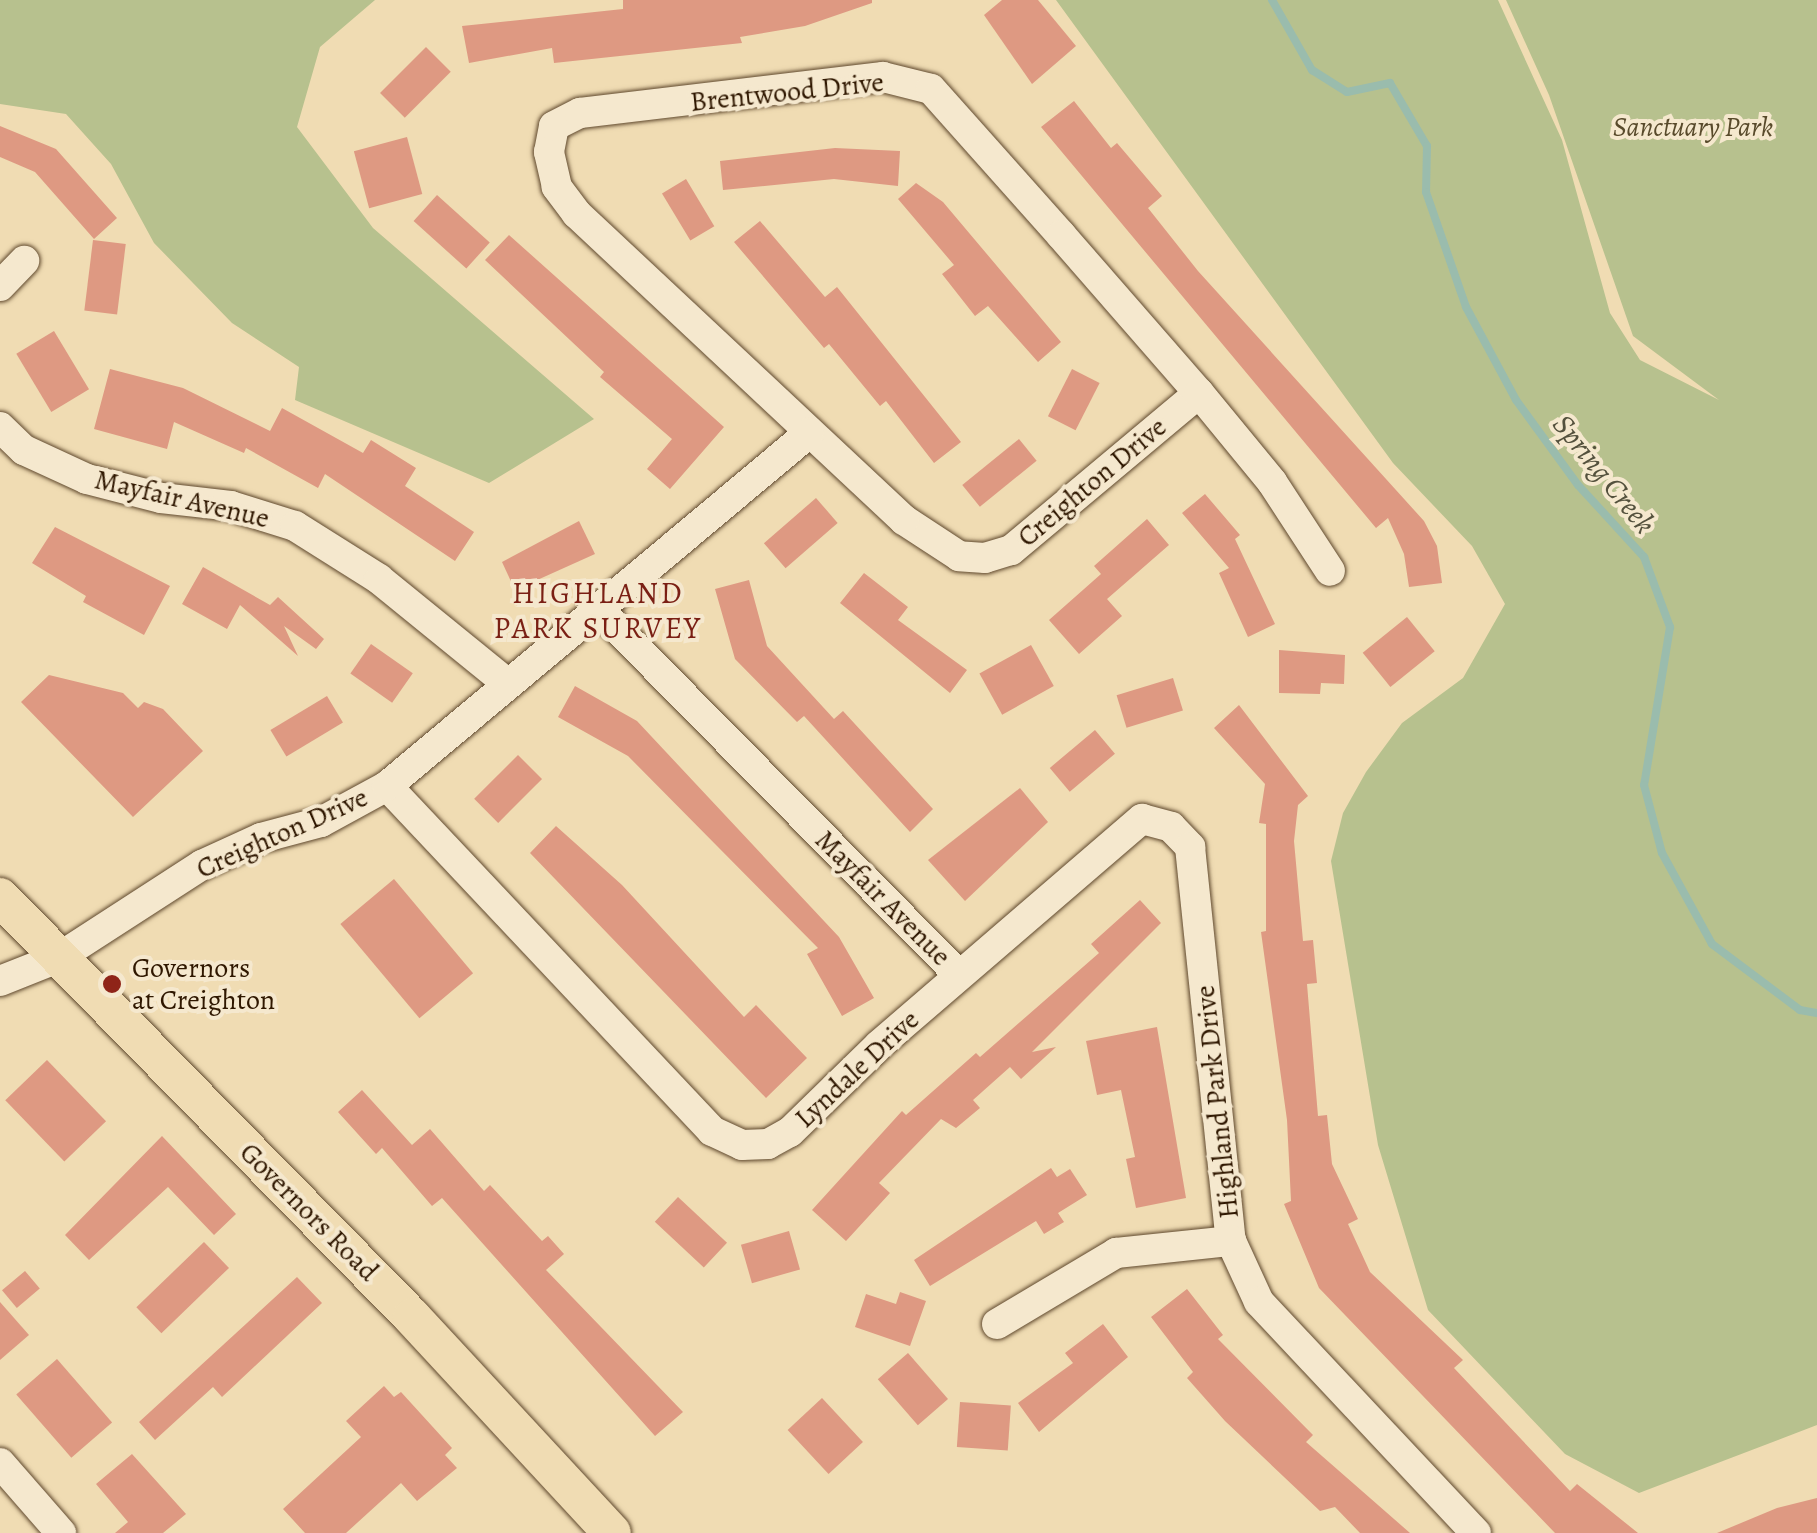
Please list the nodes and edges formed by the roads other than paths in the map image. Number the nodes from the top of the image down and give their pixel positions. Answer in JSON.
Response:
{"nodes":[{"id":1,"x":24,"y":262,"type":"dead end"},
{"id":2,"x":0,"y":286,"type":"edge"},
{"id":3,"x":1198,"y":393,"type":"junction"},
{"id":4,"x":0,"y":427,"type":"edge"},
{"id":5,"x":808,"y":433,"type":"junction"},
{"id":6,"x":1330,"y":571,"type":"dead end"},
{"id":7,"x":596,"y":608,"type":"junction"},
{"id":8,"x":507,"y":683,"type":"junction"},
{"id":9,"x":387,"y":786,"type":"junction"},
{"id":10,"x":1171,"y":828,"type":"joint"},
{"id":11,"x":0,"y":897,"type":"edge"},
{"id":12,"x":58,"y":958,"type":"junction"},
{"id":13,"x":959,"y":975,"type":"junction"},
{"id":14,"x":0,"y":981,"type":"edge"},
{"id":15,"x":1232,"y":1241,"type":"junction"},
{"id":16,"x":997,"y":1324,"type":"dead end"},
{"id":17,"x":0,"y":1463,"type":"edge"},
{"id":18,"x":61,"y":1533,"type":"edge"},
{"id":19,"x":612,"y":1533,"type":"edge"},
{"id":20,"x":1476,"y":1533,"type":"edge"}],
"edges":[{"from":1,"to":2,"type":"street"},
{"from":3,"to":5,"type":"street","name":"Creighton Drive"},
{"from":3,"to":5,"type":"street","name":"Brentwood Drive"},
{"from":3,"to":6,"type":"street","name":"Brentwood Drive"},
{"from":4,"to":8,"type":"street","name":"Mayfair Avenue"},
{"from":5,"to":7,"type":"street","name":"Creighton Drive"},
{"from":7,"to":8,"type":"street","name":"Creighton Drive"},
{"from":7,"to":13,"type":"street","name":"Mayfair Avenue"},
{"from":8,"to":9,"type":"street","name":"Creighton Drive"},
{"from":9,"to":12,"type":"street","name":"Creighton Drive"},
{"from":9,"to":13,"type":"street","name":"Lyndale Drive"},
{"from":10,"to":13,"type":"street","name":"Lyndale Drive"},
{"from":10,"to":15,"type":"street","name":"Highland Park Drive"},
{"from":11,"to":12,"type":"main road","name":"Governors Road"},
{"from":12,"to":14,"type":"street","name":"Creighton Drive"},
{"from":12,"to":19,"type":"main road","name":"Governors Road"},
{"from":15,"to":16,"type":"street"},
{"from":15,"to":20,"type":"street","name":"Highland Park Drive"},
{"from":17,"to":18,"type":"street"}]}
